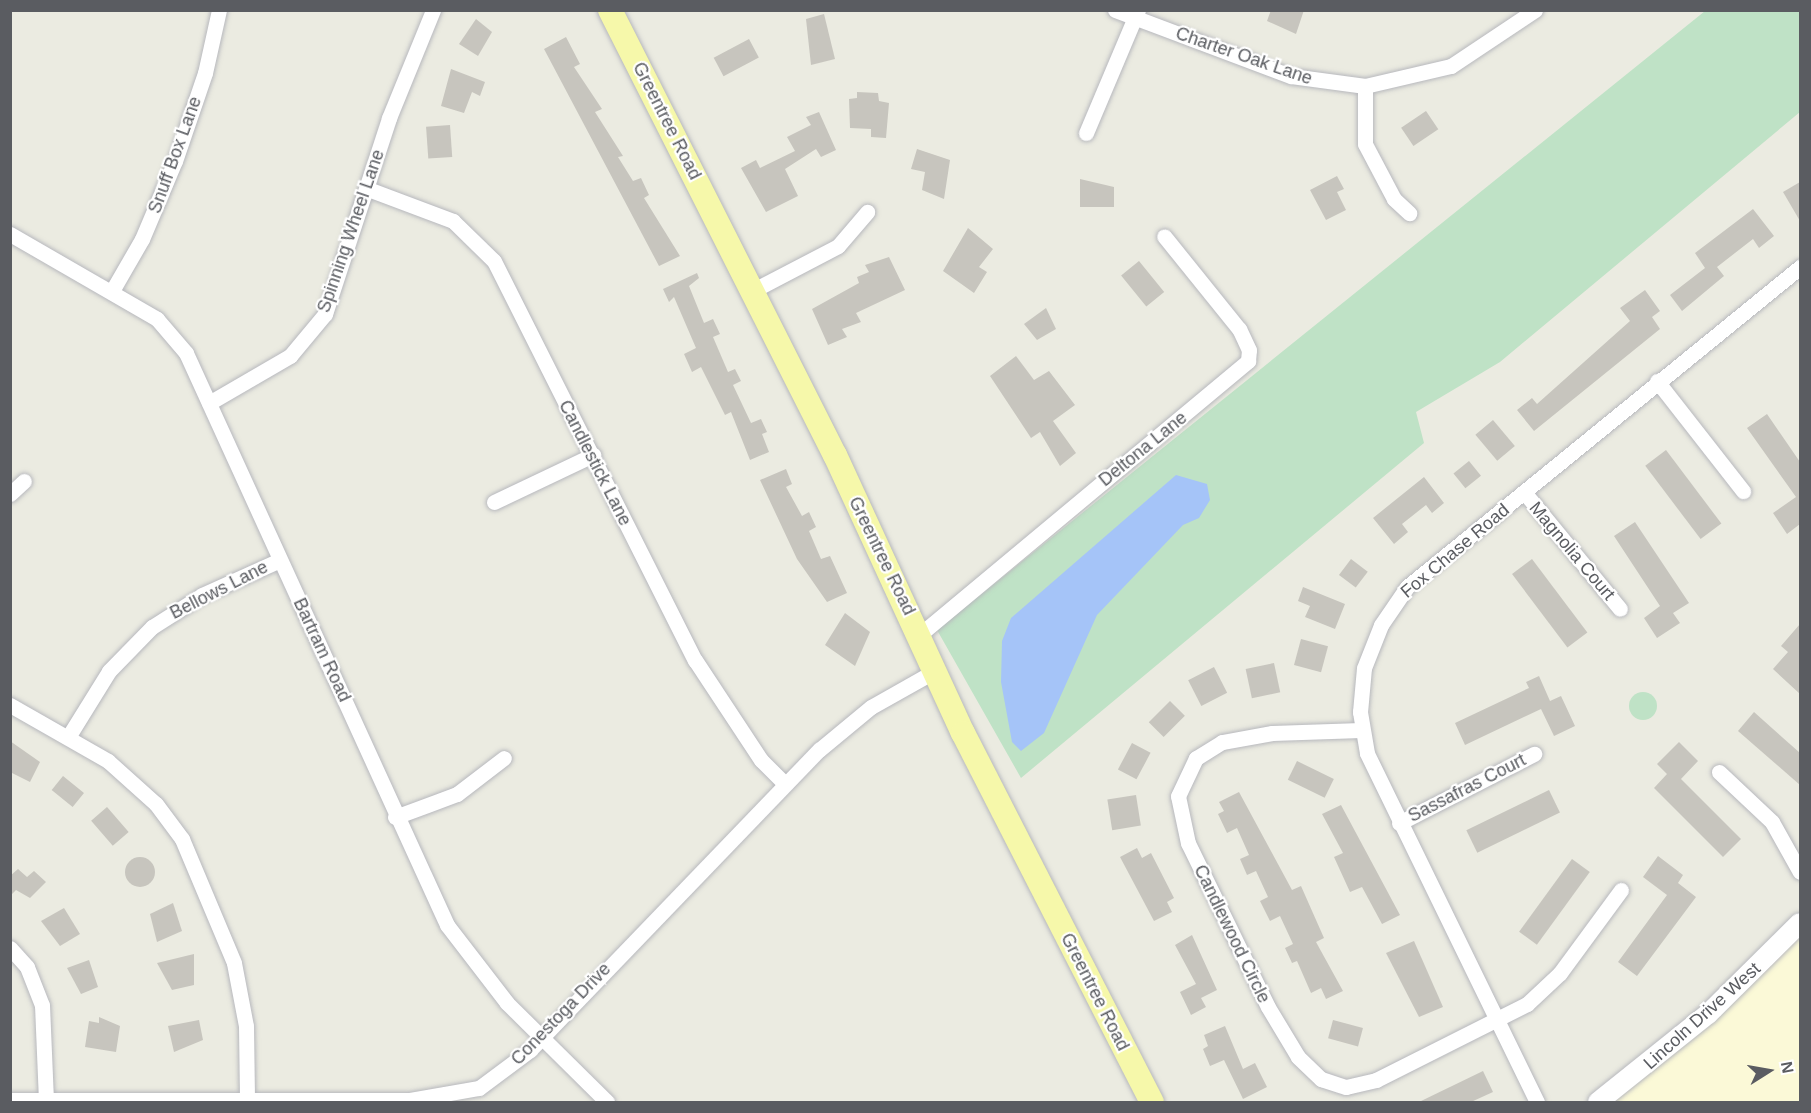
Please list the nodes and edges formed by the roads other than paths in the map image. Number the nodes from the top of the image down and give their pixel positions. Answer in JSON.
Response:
{"nodes":[{"id":1,"x":219,"y":10,"type":"edge"},
{"id":2,"x":433,"y":10,"type":"edge"},
{"id":3,"x":610,"y":10,"type":"edge"},
{"id":4,"x":1115,"y":10,"type":"edge"},
{"id":5,"x":1535,"y":10,"type":"edge"},
{"id":6,"x":1137,"y":14,"type":"edge"},
{"id":7,"x":1365,"y":86,"type":"junction"},
{"id":8,"x":1086,"y":133,"type":"dead end"},
{"id":9,"x":368,"y":189,"type":"junction"},
{"id":10,"x":867,"y":212,"type":"dead end"},
{"id":11,"x":1409,"y":213,"type":"dead end"},
{"id":12,"x":10,"y":234,"type":"edge"},
{"id":13,"x":1164,"y":236,"type":"dead end"},
{"id":14,"x":1800,"y":267,"type":"edge"},
{"id":15,"x":112,"y":291,"type":"junction"},
{"id":16,"x":752,"y":291,"type":"junction"},
{"id":17,"x":1657,"y":381,"type":"junction"},
{"id":18,"x":209,"y":403,"type":"junction"},
{"id":19,"x":593,"y":455,"type":"junction"},
{"id":20,"x":24,"y":481,"type":"dead end"},
{"id":21,"x":1743,"y":491,"type":"dead end"},
{"id":22,"x":1524,"y":492,"type":"junction"},
{"id":23,"x":10,"y":495,"type":"edge"},
{"id":24,"x":494,"y":502,"type":"dead end"},
{"id":25,"x":280,"y":560,"type":"junction"},
{"id":26,"x":1620,"y":609,"type":"dead end"},
{"id":27,"x":918,"y":636,"type":"junction"},
{"id":28,"x":933,"y":672,"type":"junction"},
{"id":29,"x":10,"y":705,"type":"edge"},
{"id":30,"x":1361,"y":730,"type":"junction"},
{"id":31,"x":70,"y":734,"type":"junction"},
{"id":32,"x":1534,"y":754,"type":"dead end"},
{"id":33,"x":504,"y":758,"type":"dead end"},
{"id":34,"x":1719,"y":772,"type":"dead end"},
{"id":35,"x":785,"y":784,"type":"junction"},
{"id":36,"x":395,"y":817,"type":"junction"},
{"id":37,"x":1399,"y":823,"type":"junction"},
{"id":38,"x":1800,"y":872,"type":"edge"},
{"id":39,"x":1621,"y":890,"type":"dead end"},
{"id":40,"x":1800,"y":923,"type":"edge"},
{"id":41,"x":10,"y":948,"type":"edge"},
{"id":42,"x":1496,"y":1022,"type":"junction"},
{"id":43,"x":542,"y":1036,"type":"junction"},
{"id":44,"x":247,"y":1098,"type":"junction"},
{"id":45,"x":10,"y":1100,"type":"edge"},
{"id":46,"x":46,"y":1100,"type":"junction"},
{"id":47,"x":607,"y":1102,"type":"edge"},
{"id":48,"x":1152,"y":1102,"type":"edge"},
{"id":49,"x":1537,"y":1102,"type":"edge"},
{"id":50,"x":1598,"y":1102,"type":"edge"}],
"edges":[{"from":1,"to":15,"type":"street","name":"Snuff Box Lane"},
{"from":2,"to":9,"type":"street","name":"Spinning Wheel Lane"},
{"from":3,"to":16,"type":"main road","name":"Greentree Road"},
{"from":4,"to":6,"type":"street","name":"Charter Oak Lane"},
{"from":5,"to":7,"type":"street","name":"Charter Oak Lane"},
{"from":6,"to":7,"type":"street","name":"Charter Oak Lane"},
{"from":6,"to":8,"type":"street"},
{"from":7,"to":11,"type":"street"},
{"from":9,"to":18,"type":"street","name":"Spinning Wheel Lane"},
{"from":9,"to":19,"type":"street","name":"Candlestick Lane"},
{"from":10,"to":16,"type":"street"},
{"from":12,"to":15,"type":"street","name":"Bartram Road"},
{"from":13,"to":27,"type":"street","name":"Deltona Lane"},
{"from":14,"to":17,"type":"street","name":"Fox Chase Road"},
{"from":15,"to":18,"type":"street","name":"Bartram Road"},
{"from":16,"to":27,"type":"main road","name":"Greentree Road"},
{"from":17,"to":21,"type":"street"},
{"from":17,"to":22,"type":"street","name":"Fox Chase Road"},
{"from":18,"to":25,"type":"street","name":"Bartram Road"},
{"from":19,"to":24,"type":"street"},
{"from":19,"to":35,"type":"street","name":"Candlestick Lane"},
{"from":20,"to":23,"type":"street"},
{"from":22,"to":26,"type":"street","name":"Magnolia Court"},
{"from":22,"to":30,"type":"street","name":"Fox Chase Road"},
{"from":25,"to":31,"type":"street","name":"Bellows Lane"},
{"from":25,"to":36,"type":"street","name":"Bartram Road"},
{"from":27,"to":28,"type":"main road","name":"Greentree Road"},
{"from":28,"to":35,"type":"street","name":"Conestoga Drive"},
{"from":28,"to":48,"type":"main road","name":"Greentree Road"},
{"from":29,"to":31,"type":"street"},
{"from":30,"to":37,"type":"street","name":"Fox Chase Road"},
{"from":30,"to":42,"type":"street","name":"Candlewood Circle"},
{"from":31,"to":44,"type":"street"},
{"from":32,"to":37,"type":"street","name":"Sassafras Court"},
{"from":33,"to":36,"type":"street"},
{"from":34,"to":38,"type":"street"},
{"from":35,"to":43,"type":"street","name":"Conestoga Drive"},
{"from":36,"to":43,"type":"street","name":"Bartram Road"},
{"from":37,"to":42,"type":"street","name":"Fox Chase Road"},
{"from":39,"to":42,"type":"street","name":"Candlewood Circle"},
{"from":40,"to":50,"type":"street","name":"Lincoln Drive West"},
{"from":41,"to":46,"type":"street"},
{"from":42,"to":49,"type":"street","name":"Fox Chase Road"},
{"from":43,"to":44,"type":"street","name":"Conestoga Drive"},
{"from":43,"to":47,"type":"street","name":"Bartram Road"},
{"from":44,"to":46,"type":"street","name":"Conestoga Drive"},
{"from":45,"to":46,"type":"street","name":"Conestoga Drive"}]}
